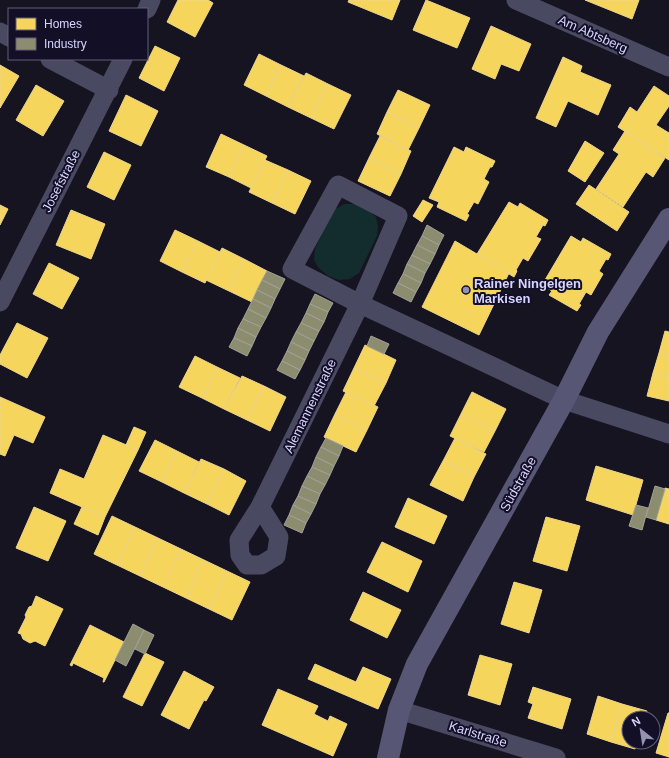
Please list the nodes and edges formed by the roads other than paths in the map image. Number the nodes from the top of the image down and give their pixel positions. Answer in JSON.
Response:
{"nodes":[{"id":1,"x":516,"y":0,"type":"edge"},
{"id":2,"x":52,"y":60,"type":"edge"},
{"id":3,"x":123,"y":60,"type":"edge"},
{"id":4,"x":669,"y":67,"type":"edge"},
{"id":5,"x":109,"y":90,"type":"junction"},
{"id":6,"x":669,"y":219,"type":"edge"},
{"id":7,"x":0,"y":302,"type":"edge"},
{"id":8,"x":360,"y":304,"type":"junction"},
{"id":9,"x":564,"y":400,"type":"junction"},
{"id":10,"x":669,"y":434,"type":"edge"},
{"id":11,"x":260,"y":508,"type":"dead end"},
{"id":12,"x":399,"y":710,"type":"junction"},
{"id":13,"x":388,"y":758,"type":"edge"},
{"id":14,"x":556,"y":758,"type":"edge"}],
"edges":[{"from":1,"to":4,"type":"street","name":"Am Abtsberg"},
{"from":2,"to":5,"type":"street"},
{"from":3,"to":5,"type":"street","name":"Josefstraße"},
{"from":5,"to":7,"type":"street","name":"Josefstraße"},
{"from":6,"to":9,"type":"street","name":"Südstraße"},
{"from":8,"to":8,"type":"street","name":"Alemannenstraße"},
{"from":8,"to":9,"type":"street","name":"Alemannenstraße"},
{"from":8,"to":11,"type":"street","name":"Alemannenstraße"},
{"from":9,"to":10,"type":"street","name":"Alemannenstraße"},
{"from":9,"to":12,"type":"street","name":"Südstraße"},
{"from":12,"to":13,"type":"street","name":"Südstraße"},
{"from":12,"to":14,"type":"street","name":"Karlstraße"}]}
